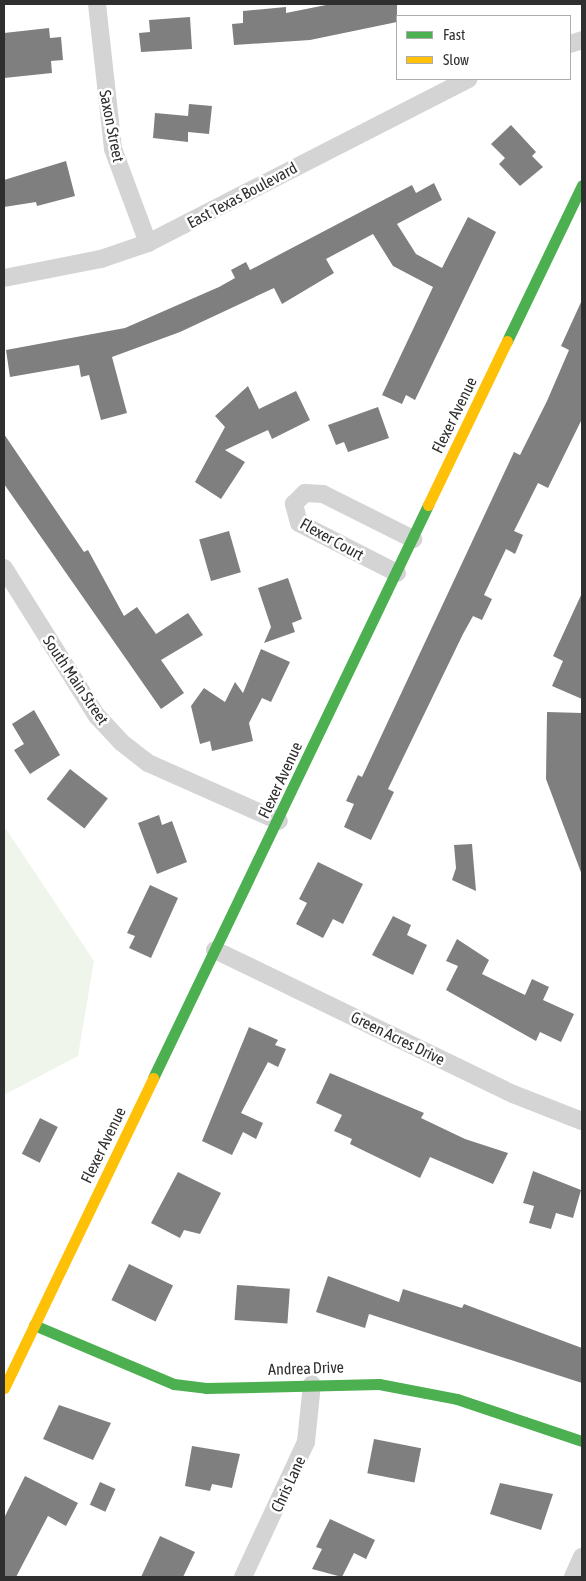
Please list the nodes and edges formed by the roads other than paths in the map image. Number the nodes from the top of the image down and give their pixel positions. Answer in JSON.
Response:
{"nodes":[{"id":1,"x":97,"y":4,"type":"edge"},
{"id":2,"x":467,"y":80,"type":"edge"},
{"id":3,"x":582,"y":186,"type":"edge"},
{"id":4,"x":148,"y":243,"type":"junction"},
{"id":5,"x":4,"y":278,"type":"edge"},
{"id":6,"x":413,"y":539,"type":"junction"},
{"id":7,"x":4,"y":568,"type":"edge"},
{"id":8,"x":397,"y":573,"type":"junction"},
{"id":9,"x":278,"y":821,"type":"junction"},
{"id":10,"x":215,"y":950,"type":"junction"},
{"id":11,"x":582,"y":1122,"type":"edge"},
{"id":12,"x":34,"y":1325,"type":"junction"},
{"id":13,"x":312,"y":1384,"type":"junction"},
{"id":14,"x":4,"y":1388,"type":"edge"},
{"id":15,"x":582,"y":1441,"type":"edge"},
{"id":16,"x":582,"y":1557,"type":"edge"},
{"id":17,"x":243,"y":1577,"type":"edge"},
{"id":18,"x":573,"y":1577,"type":"edge"}],
"edges":[{"from":1,"to":4,"type":"street","name":"Saxon Street"},
{"from":2,"to":4,"type":"street","name":"East Texas Boulevard"},
{"from":3,"to":6,"type":"street","name":"Flexer Avenue"},
{"from":4,"to":5,"type":"street","name":"East Texas Boulevard"},
{"from":6,"to":8,"type":"street","name":"Flexer Avenue"},
{"from":6,"to":8,"type":"street","name":"Flexer Court"},
{"from":7,"to":9,"type":"street","name":"South Main Street"},
{"from":8,"to":9,"type":"street","name":"Flexer Avenue"},
{"from":9,"to":10,"type":"street","name":"Flexer Avenue"},
{"from":10,"to":11,"type":"street","name":"Green Acres Drive"},
{"from":10,"to":12,"type":"street","name":"Flexer Avenue"},
{"from":12,"to":13,"type":"street","name":"Andrea Drive"},
{"from":12,"to":14,"type":"street","name":"Flexer Avenue"},
{"from":13,"to":15,"type":"street","name":"Andrea Drive"},
{"from":13,"to":17,"type":"street","name":"Chris Lane"},
{"from":16,"to":18,"type":"street"}]}
